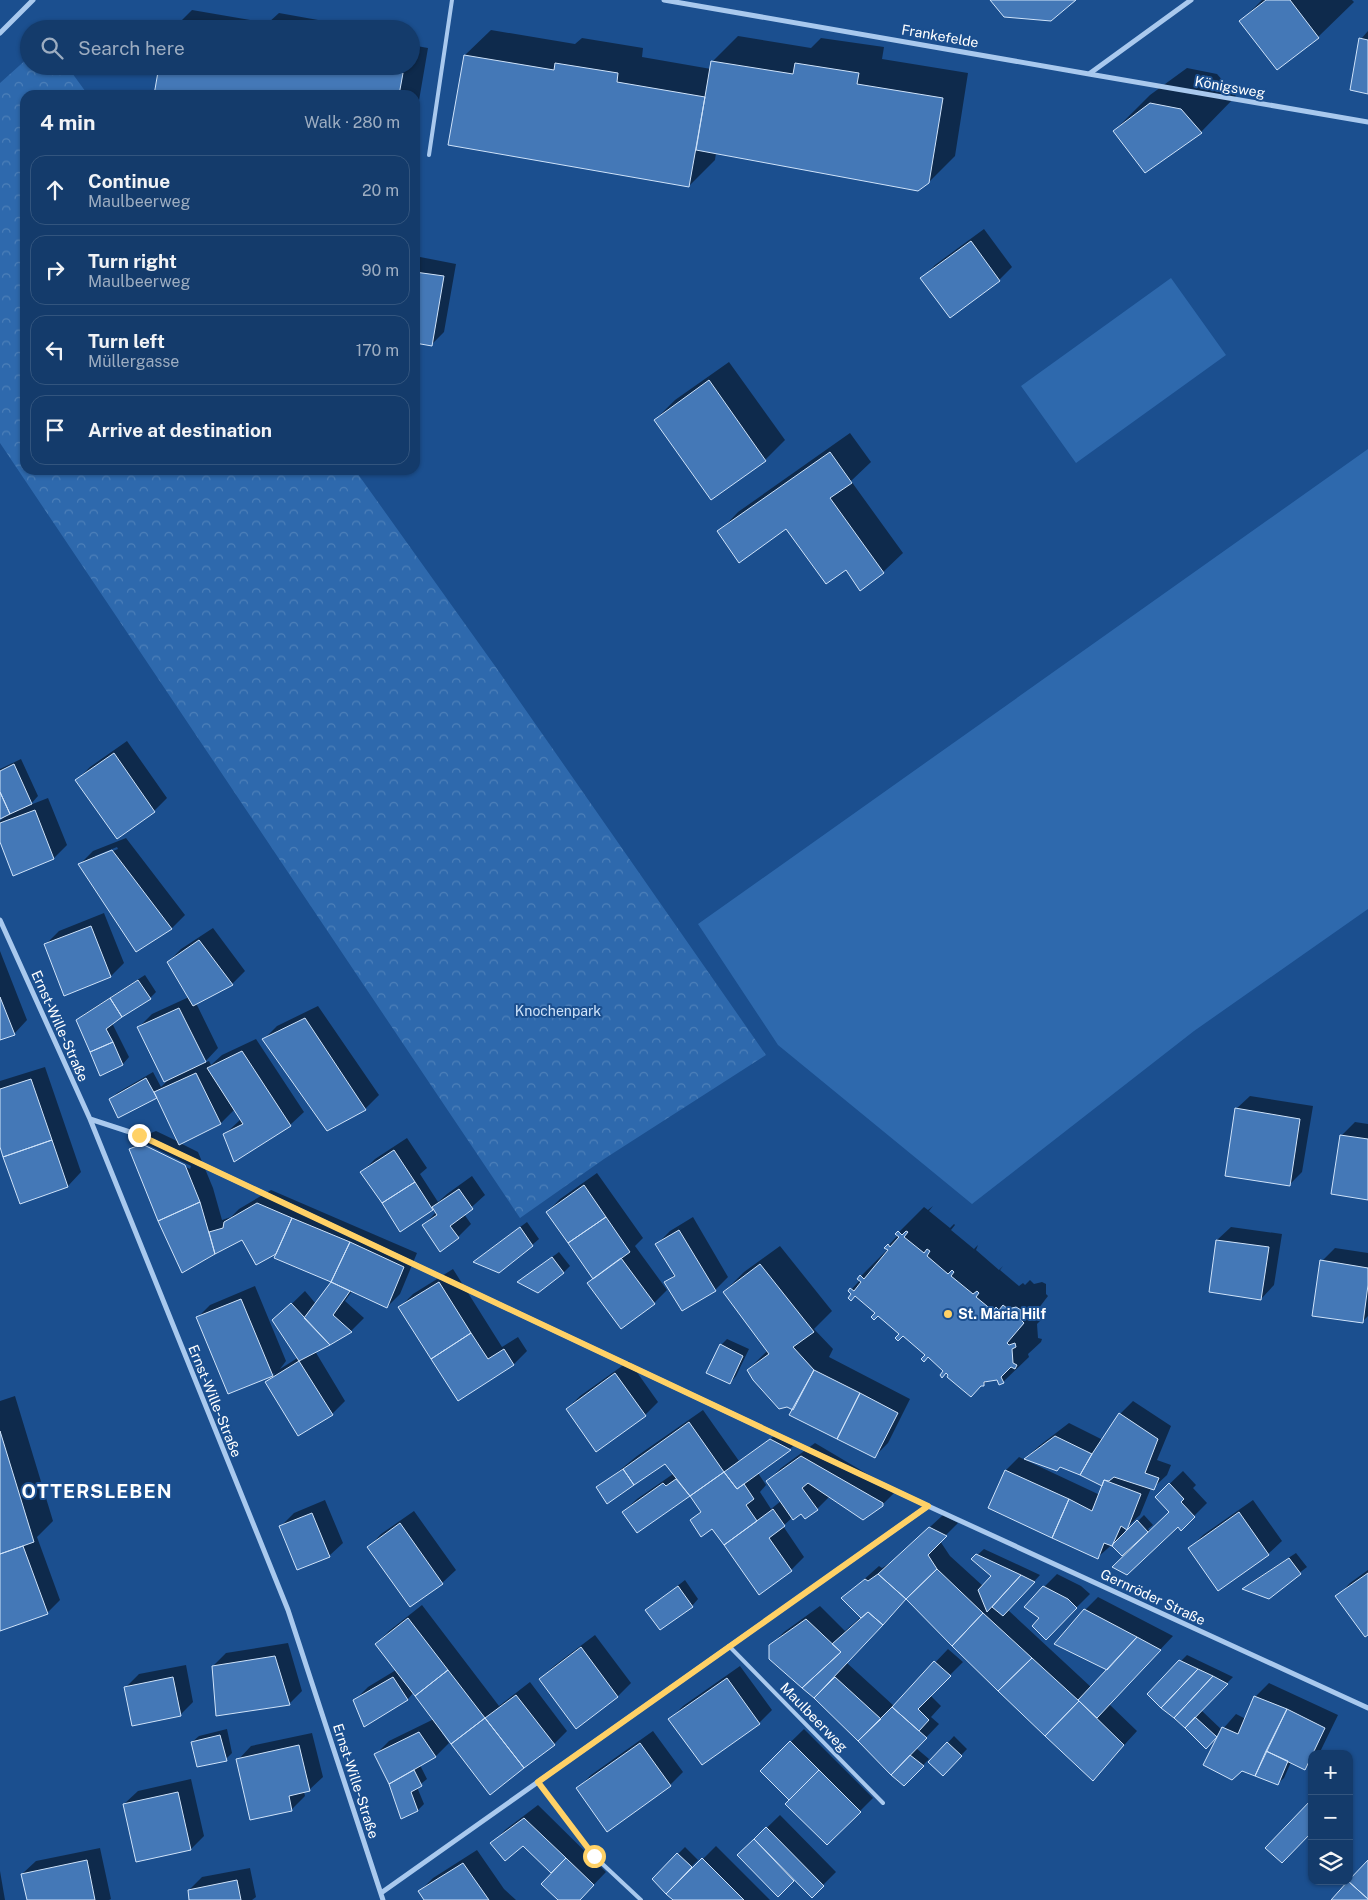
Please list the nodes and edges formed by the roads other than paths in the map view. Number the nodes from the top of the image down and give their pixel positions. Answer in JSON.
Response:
{"nodes":[{"id":1,"x":33,"y":0,"type":"edge"},
{"id":2,"x":452,"y":0,"type":"edge"},
{"id":3,"x":664,"y":0,"type":"edge"},
{"id":4,"x":1191,"y":0,"type":"edge"},
{"id":5,"x":0,"y":33,"type":"edge"},
{"id":6,"x":1089,"y":74,"type":"junction"},
{"id":7,"x":1368,"y":122,"type":"edge"},
{"id":8,"x":429,"y":154,"type":"dead end"},
{"id":9,"x":0,"y":920,"type":"edge"},
{"id":10,"x":90,"y":1119,"type":"junction"},
{"id":11,"x":928,"y":1506,"type":"junction"},
{"id":12,"x":729,"y":1646,"type":"junction"},
{"id":13,"x":1368,"y":1708,"type":"edge"},
{"id":14,"x":538,"y":1782,"type":"junction"},
{"id":15,"x":883,"y":1803,"type":"dead end"},
{"id":16,"x":381,"y":1893,"type":"junction"},
{"id":17,"x":382,"y":1900,"type":"edge"},
{"id":18,"x":641,"y":1900,"type":"edge"}],
"edges":[{"from":1,"to":5,"type":"street"},
{"from":2,"to":8,"type":"lane"},
{"from":3,"to":6,"type":"street","name":"Frankefelde"},
{"from":4,"to":6,"type":"street"},
{"from":6,"to":7,"type":"street","name":"Königsweg"},
{"from":9,"to":10,"type":"street","name":"Ernst-Wille-Straße"},
{"from":10,"to":11,"type":"street","name":"Gernröder Straße"},
{"from":10,"to":16,"type":"street","name":"Ernst-Wille-Straße"},
{"from":11,"to":12,"type":"street"},
{"from":11,"to":13,"type":"street","name":"Gernröder Straße"},
{"from":12,"to":14,"type":"street"},
{"from":12,"to":15,"type":"lane","name":"Maulbeerweg"},
{"from":14,"to":16,"type":"street"},
{"from":14,"to":18,"type":"lane"},
{"from":16,"to":17,"type":"street","name":"Ernst-Wille-Straße"}]}
